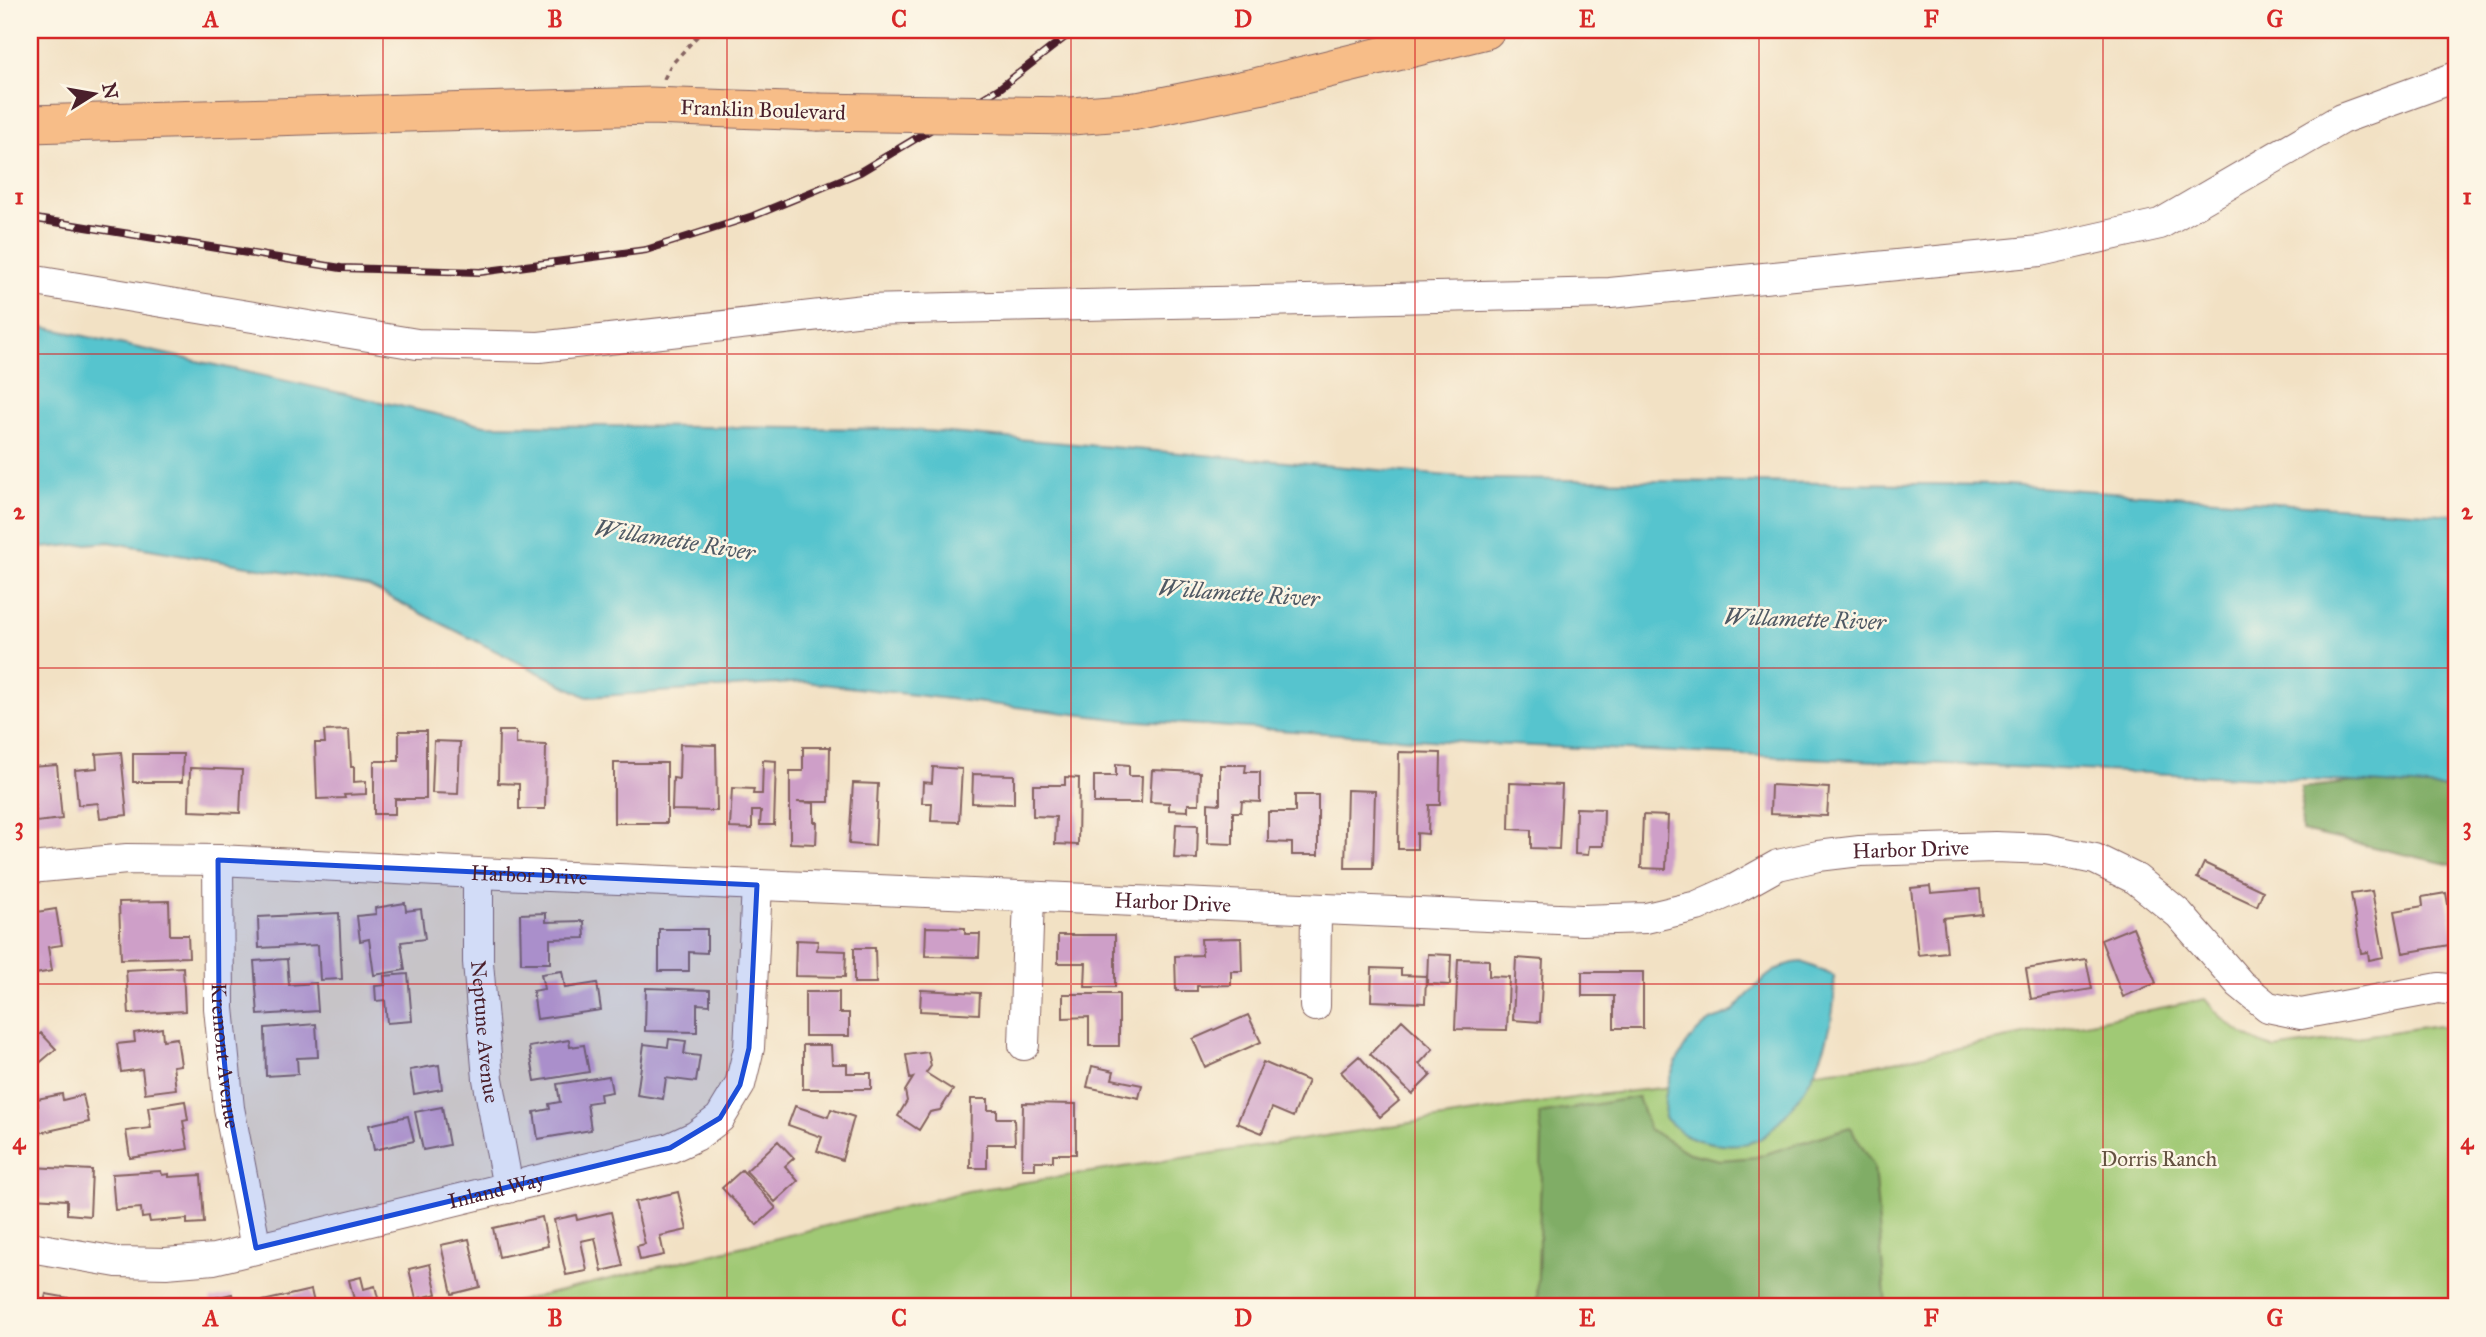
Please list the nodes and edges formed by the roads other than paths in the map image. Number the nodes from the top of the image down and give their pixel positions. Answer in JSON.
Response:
{"nodes":[{"id":1,"x":1486,"y":30,"type":"edge"},
{"id":2,"x":2456,"y":77,"type":"edge"},
{"id":3,"x":30,"y":124,"type":"edge"},
{"id":4,"x":30,"y":280,"type":"edge"},
{"id":5,"x":218,"y":860,"type":"junction"},
{"id":6,"x":30,"y":868,"type":"edge"},
{"id":7,"x":478,"y":873,"type":"junction"},
{"id":8,"x":757,"y":885,"type":"junction"},
{"id":9,"x":1030,"y":897,"type":"junction"},
{"id":10,"x":1316,"y":910,"type":"junction"},
{"id":11,"x":2456,"y":990,"type":"edge"},
{"id":12,"x":1315,"y":1006,"type":"dead end"},
{"id":13,"x":1024,"y":1045,"type":"dead end"},
{"id":14,"x":508,"y":1188,"type":"junction"},
{"id":15,"x":30,"y":1248,"type":"edge"},
{"id":16,"x":256,"y":1248,"type":"junction"}],
"edges":[{"from":1,"to":3,"type":"main road","name":"Franklin Boulevard","bridge":true},
{"from":2,"to":4,"type":"street"},
{"from":5,"to":6,"type":"street","name":"Harbor Drive"},
{"from":5,"to":7,"type":"street","name":"Harbor Drive"},
{"from":5,"to":16,"type":"street","name":"Kremont Avenue"},
{"from":7,"to":8,"type":"street","name":"Harbor Drive"},
{"from":7,"to":14,"type":"street","name":"Neptune Avenue"},
{"from":8,"to":9,"type":"street","name":"Harbor Drive"},
{"from":8,"to":14,"type":"street","name":"Inland Way"},
{"from":9,"to":10,"type":"street","name":"Harbor Drive"},
{"from":9,"to":13,"type":"street"},
{"from":10,"to":11,"type":"street","name":"Harbor Drive"},
{"from":10,"to":12,"type":"street"},
{"from":14,"to":16,"type":"street","name":"Inland Way"},
{"from":15,"to":16,"type":"street","name":"Inland Way"}]}
